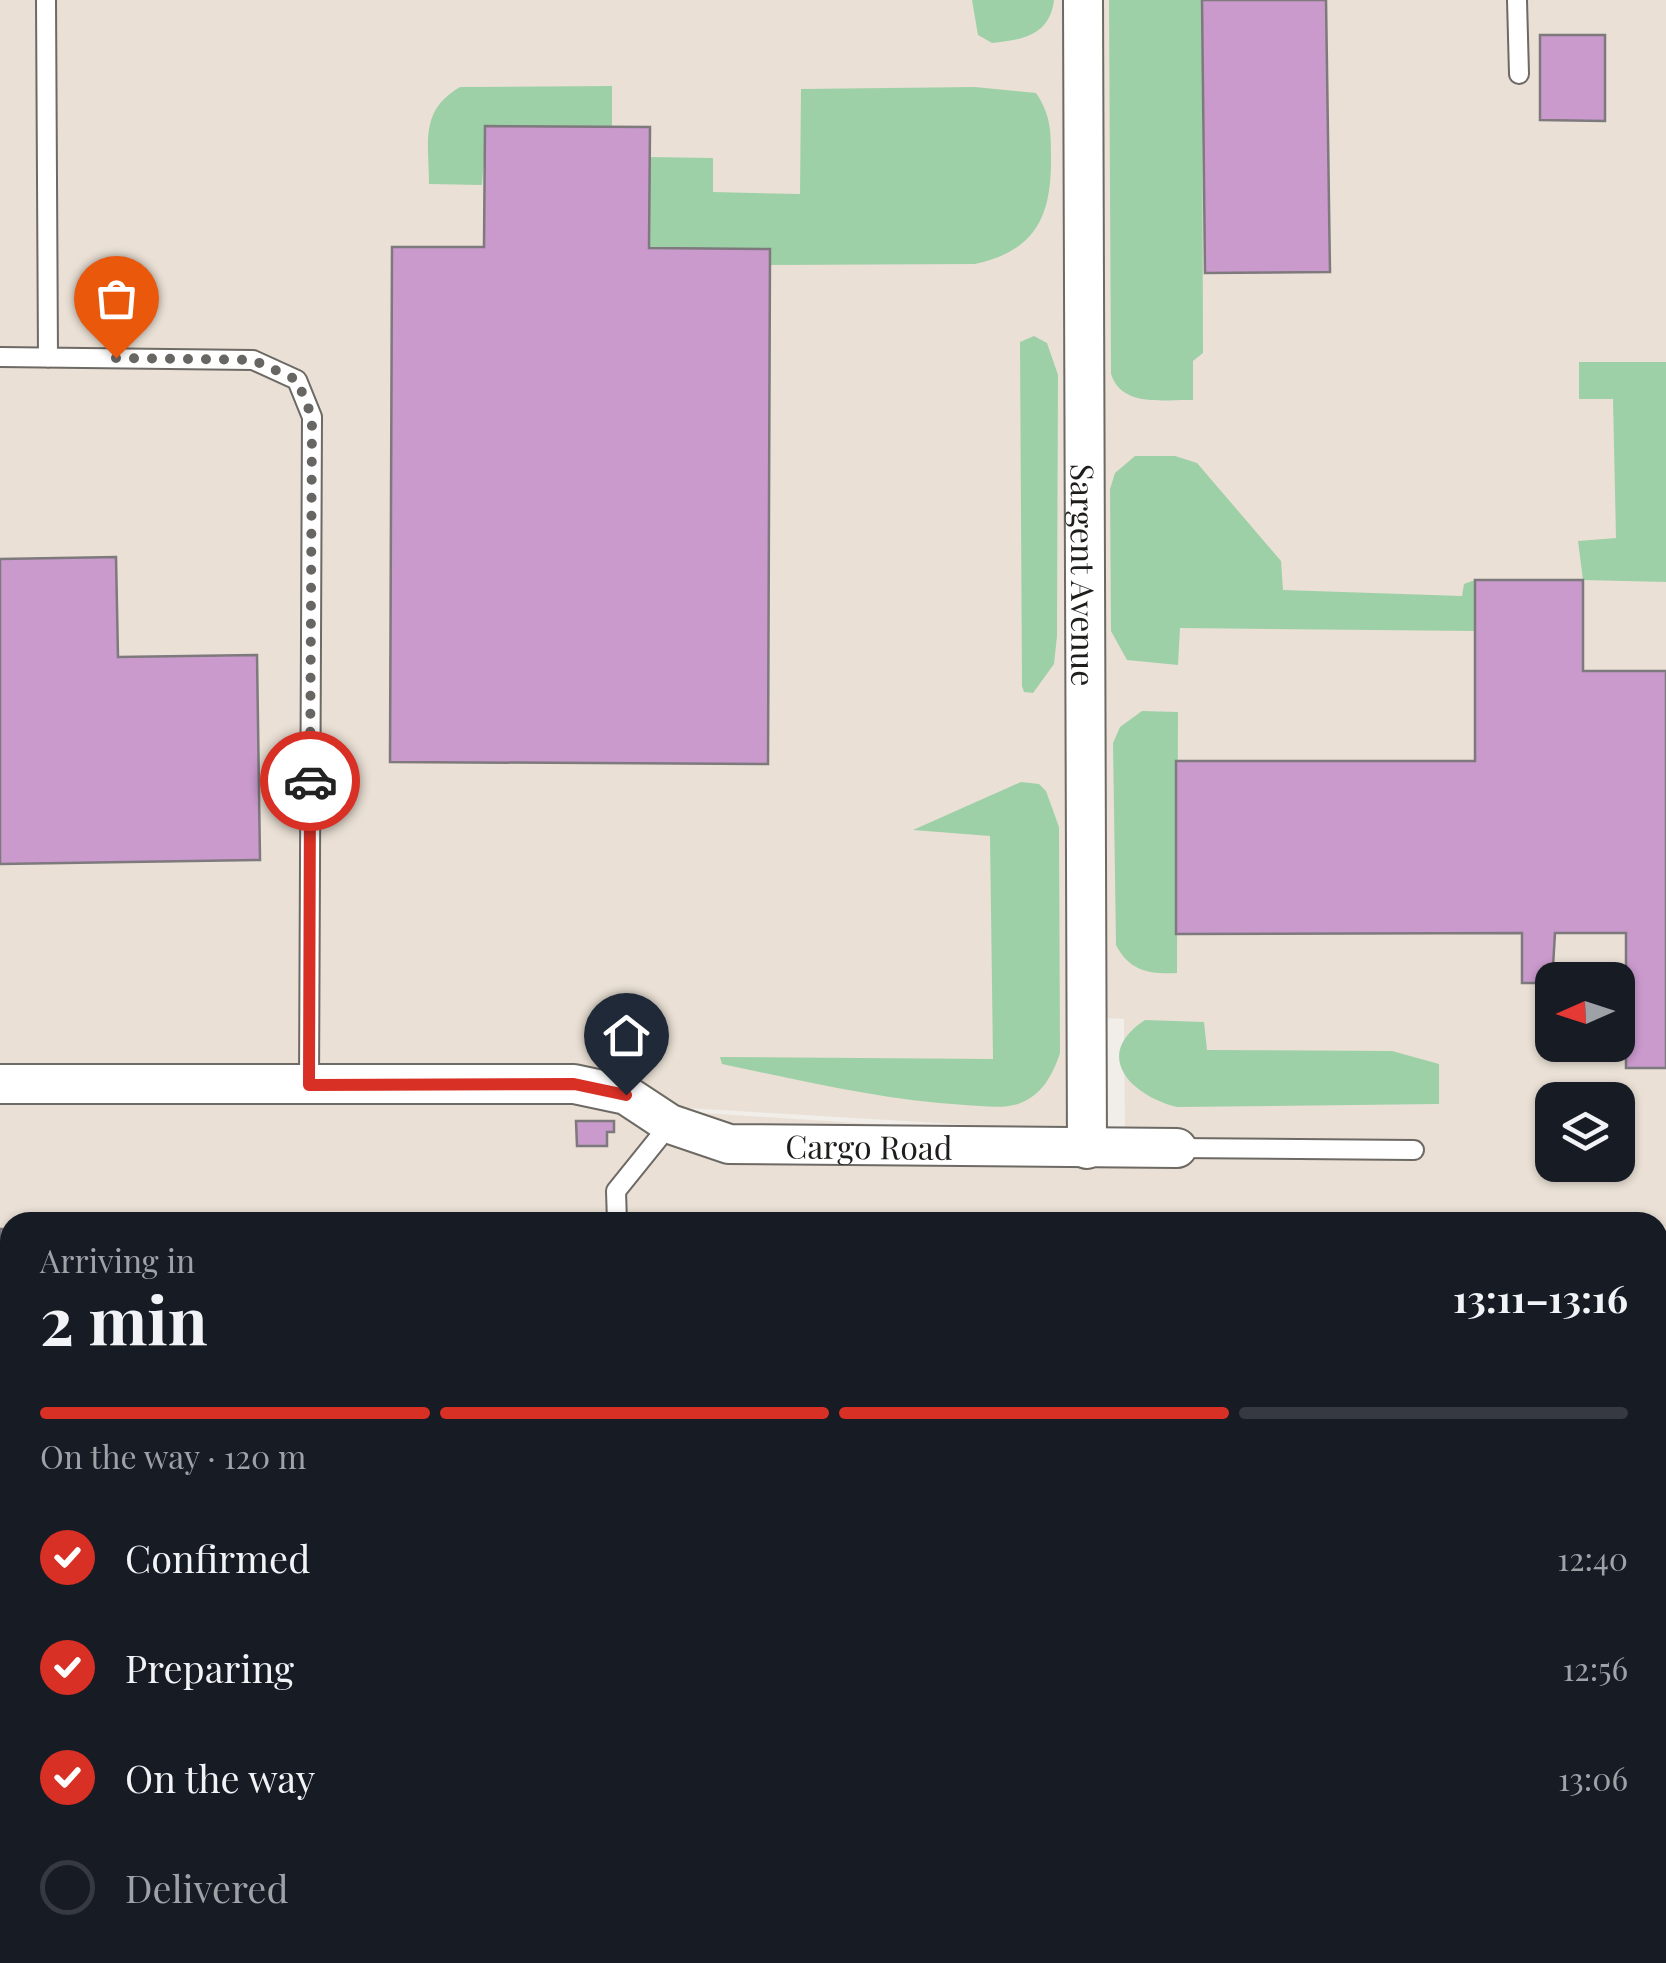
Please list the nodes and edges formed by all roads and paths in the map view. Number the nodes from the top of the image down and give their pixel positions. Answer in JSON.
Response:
{"nodes":[{"id":1,"x":46,"y":0,"type":"edge"},
{"id":2,"x":1083,"y":0,"type":"edge"},
{"id":3,"x":1517,"y":0,"type":"edge"},
{"id":4,"x":1519,"y":74,"type":"dead end"},
{"id":5,"x":0,"y":357,"type":"edge"},
{"id":6,"x":48,"y":358,"type":"junction"},
{"id":7,"x":0,"y":1084,"type":"edge"},
{"id":8,"x":309,"y":1085,"type":"junction"},
{"id":9,"x":670,"y":1124,"type":"junction"},
{"id":10,"x":1177,"y":1148,"type":"joint"},
{"id":11,"x":1087,"y":1149,"type":"junction"},
{"id":12,"x":1414,"y":1150,"type":"dead end"},
{"id":13,"x":617,"y":1212,"type":"edge"}],
"edges":[{"from":1,"to":6,"type":"lane"},
{"from":2,"to":11,"type":"street","name":"Sargent Avenue"},
{"from":3,"to":4,"type":"lane"},
{"from":5,"to":6,"type":"lane"},
{"from":6,"to":8,"type":"lane"},
{"from":7,"to":8,"type":"street","name":"Cargo Road"},
{"from":8,"to":9,"type":"street","name":"Cargo Road"},
{"from":9,"to":11,"type":"street","name":"Cargo Road"},
{"from":9,"to":13,"type":"lane"},
{"from":10,"to":11,"type":"street","name":"Cargo Road"},
{"from":10,"to":12,"type":"lane"}]}
